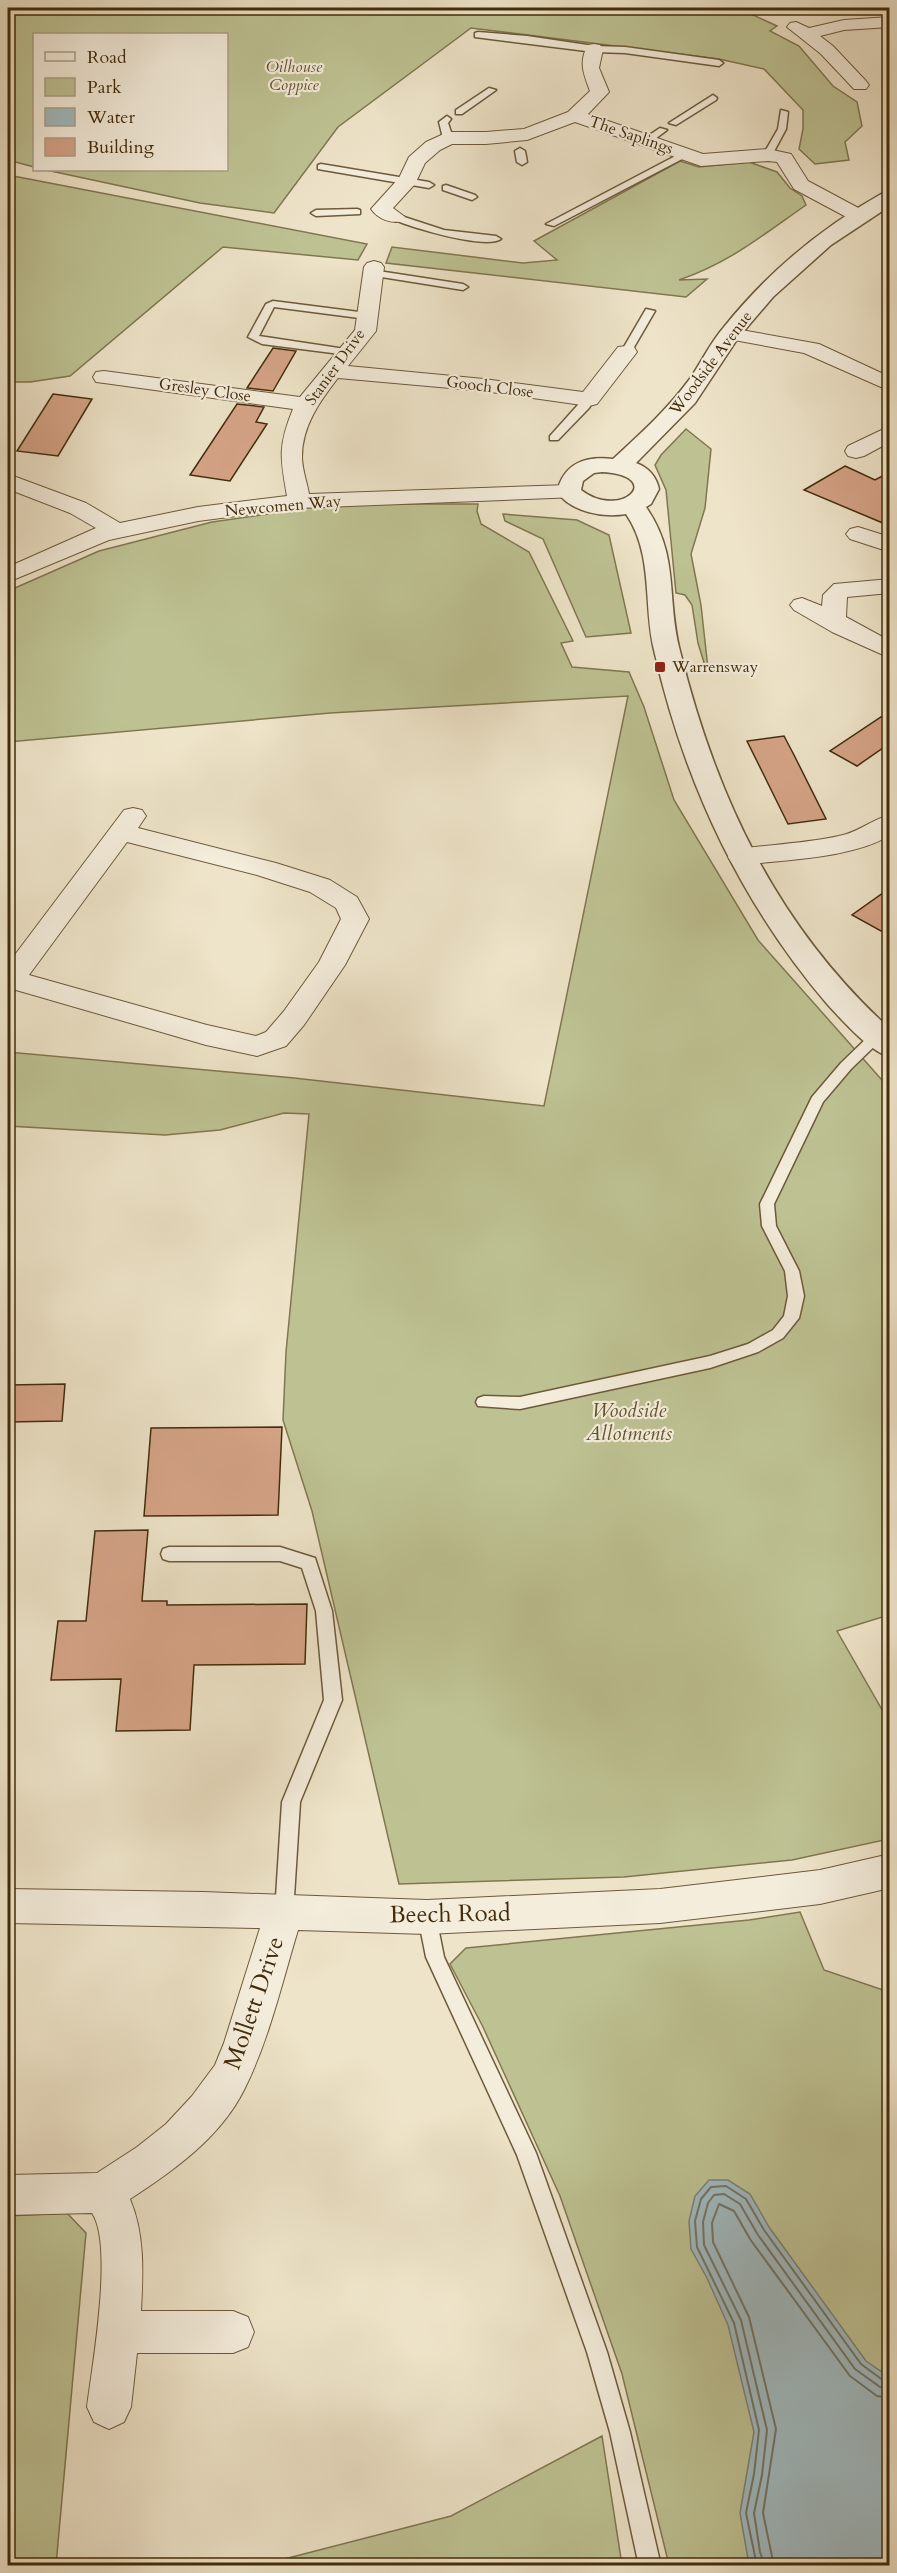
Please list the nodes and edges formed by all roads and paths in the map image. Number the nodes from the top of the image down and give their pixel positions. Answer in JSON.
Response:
{"nodes":[{"id":1,"x":890,"y":22,"type":"edge"},
{"id":2,"x":478,"y":35,"type":"dead end"},
{"id":3,"x":594,"y":49,"type":"junction"},
{"id":4,"x":719,"y":63,"type":"dead end"},
{"id":5,"x":860,"y":85,"type":"dead end"},
{"id":6,"x":492,"y":90,"type":"dead end"},
{"id":7,"x":713,"y":98,"type":"dead end"},
{"id":8,"x":459,"y":112,"type":"dead end"},
{"id":9,"x":784,"y":112,"type":"dead end"},
{"id":10,"x":575,"y":116,"type":"junction"},
{"id":11,"x":674,"y":123,"type":"dead end"},
{"id":12,"x":518,"y":143,"type":"junction"},
{"id":13,"x":683,"y":154,"type":"junction"},
{"id":14,"x":768,"y":155,"type":"junction"},
{"id":15,"x":522,"y":162,"type":"dead end"},
{"id":16,"x":321,"y":167,"type":"dead end"},
{"id":17,"x":408,"y":180,"type":"junction"},
{"id":18,"x":429,"y":185,"type":"dead end"},
{"id":19,"x":446,"y":188,"type":"dead end"},
{"id":20,"x":472,"y":196,"type":"dead end"},
{"id":21,"x":890,"y":197,"type":"edge"},
{"id":22,"x":357,"y":212,"type":"joint"},
{"id":23,"x":316,"y":213,"type":"dead end"},
{"id":24,"x":388,"y":213,"type":"junction"},
{"id":25,"x":857,"y":215,"type":"junction"},
{"id":26,"x":551,"y":224,"type":"dead end"},
{"id":27,"x":496,"y":239,"type":"dead end"},
{"id":28,"x":373,"y":270,"type":"joint"},
{"id":29,"x":463,"y":287,"type":"dead end"},
{"id":30,"x":650,"y":311,"type":"dead end"},
{"id":31,"x":367,"y":316,"type":"junction"},
{"id":32,"x":730,"y":334,"type":"junction"},
{"id":33,"x":348,"y":352,"type":"junction"},
{"id":34,"x":626,"y":352,"type":"joint"},
{"id":35,"x":332,"y":371,"type":"junction"},
{"id":36,"x":104,"y":377,"type":"dead end"},
{"id":37,"x":890,"y":385,"type":"edge"},
{"id":38,"x":589,"y":399,"type":"junction"},
{"id":39,"x":306,"y":404,"type":"junction"},
{"id":40,"x":888,"y":435,"type":"edge"},
{"id":41,"x":554,"y":438,"type":"dead end"},
{"id":42,"x":856,"y":451,"type":"dead end"},
{"id":43,"x":619,"y":466,"type":"junction"},
{"id":44,"x":8,"y":481,"type":"edge"},
{"id":45,"x":569,"y":492,"type":"junction"},
{"id":46,"x":299,"y":501,"type":"junction"},
{"id":47,"x":632,"y":506,"type":"junction"},
{"id":48,"x":117,"y":531,"type":"junction"},
{"id":49,"x":858,"y":534,"type":"dead end"},
{"id":50,"x":890,"y":545,"type":"edge"},
{"id":51,"x":8,"y":575,"type":"edge"},
{"id":52,"x":890,"y":586,"type":"edge"},
{"id":53,"x":802,"y":605,"type":"dead end"},
{"id":54,"x":841,"y":627,"type":"junction"},
{"id":55,"x":890,"y":651,"type":"edge"},
{"id":56,"x":890,"y":823,"type":"edge"},
{"id":57,"x":741,"y":857,"type":"junction"},
{"id":58,"x":9,"y":981,"type":"edge"},
{"id":59,"x":883,"y":1042,"type":"edge"},
{"id":60,"x":484,"y":1402,"type":"dead end"},
{"id":61,"x":169,"y":1554,"type":"dead end"},
{"id":62,"x":890,"y":1871,"type":"edge"},
{"id":63,"x":8,"y":1906,"type":"edge"},
{"id":64,"x":284,"y":1913,"type":"junction"},
{"id":65,"x":427,"y":1917,"type":"junction"},
{"id":66,"x":102,"y":2193,"type":"junction"},
{"id":67,"x":8,"y":2194,"type":"edge"},
{"id":68,"x":117,"y":2332,"type":"junction"},
{"id":69,"x":233,"y":2332,"type":"dead end"},
{"id":70,"x":109,"y":2407,"type":"dead end"},
{"id":71,"x":650,"y":2565,"type":"edge"}],
"edges":[{"from":1,"to":5,"type":"street"},
{"from":2,"to":3,"type":"lane"},
{"from":3,"to":4,"type":"lane"},
{"from":3,"to":10,"type":"street"},
{"from":6,"to":8,"type":"lane"},
{"from":7,"to":11,"type":"lane"},
{"from":9,"to":14,"type":"lane"},
{"from":10,"to":12,"type":"street","name":"The Saplings"},
{"from":10,"to":13,"type":"street","name":"The Saplings"},
{"from":12,"to":15,"type":"lane"},
{"from":12,"to":17,"type":"street","name":"The Saplings"},
{"from":13,"to":14,"type":"street","name":"The Saplings"},
{"from":13,"to":26,"type":"lane"},
{"from":14,"to":25,"type":"street"},
{"from":16,"to":17,"type":"lane"},
{"from":17,"to":18,"type":"lane"},
{"from":17,"to":24,"type":"street","name":"The Saplings"},
{"from":19,"to":20,"type":"lane"},
{"from":21,"to":25,"type":"street","name":"Woodside Avenue"},
{"from":22,"to":23,"type":"lane"},
{"from":22,"to":24,"type":"street"},
{"from":24,"to":27,"type":"lane"},
{"from":25,"to":32,"type":"street","name":"Woodside Avenue"},
{"from":28,"to":29,"type":"lane"},
{"from":28,"to":31,"type":"street","name":"Stanier Drive"},
{"from":30,"to":34,"type":"lane"},
{"from":31,"to":33,"type":"street","name":"Stanier Drive"},
{"from":31,"to":33,"type":"lane"},
{"from":32,"to":37,"type":"street"},
{"from":32,"to":43,"type":"street","name":"Woodside Avenue"},
{"from":33,"to":35,"type":"street","name":"Stanier Drive"},
{"from":34,"to":38,"type":"street"},
{"from":35,"to":38,"type":"street","name":"Gooch Close"},
{"from":35,"to":39,"type":"street","name":"Stanier Drive"},
{"from":36,"to":39,"type":"street","name":"Gresley Close"},
{"from":38,"to":41,"type":"lane"},
{"from":39,"to":46,"type":"street","name":"Stanier Drive"},
{"from":40,"to":42,"type":"street"},
{"from":43,"to":45,"type":"street"},
{"from":43,"to":47,"type":"street"},
{"from":44,"to":48,"type":"street"},
{"from":45,"to":46,"type":"street","name":"Newcomen Way"},
{"from":45,"to":47,"type":"street"},
{"from":46,"to":48,"type":"street","name":"Newcomen Way"},
{"from":47,"to":57,"type":"street"},
{"from":48,"to":51,"type":"street","name":"Newcomen Way"},
{"from":49,"to":50,"type":"street"},
{"from":52,"to":54,"type":"street"},
{"from":53,"to":54,"type":"street"},
{"from":54,"to":55,"type":"street"},
{"from":56,"to":57,"type":"street"},
{"from":57,"to":59,"type":"street"},
{"from":58,"to":58,"type":"street"},
{"from":59,"to":60,"type":"lane"},
{"from":61,"to":64,"type":"lane"},
{"from":62,"to":65,"type":"street","name":"Beech Road"},
{"from":63,"to":64,"type":"street","name":"Beech Road"},
{"from":64,"to":65,"type":"street","name":"Beech Road"},
{"from":64,"to":66,"type":"street","name":"Mollett Drive"},
{"from":65,"to":71,"type":"lane"},
{"from":66,"to":67,"type":"street"},
{"from":66,"to":68,"type":"street"},
{"from":68,"to":69,"type":"street"},
{"from":68,"to":70,"type":"street"}]}
